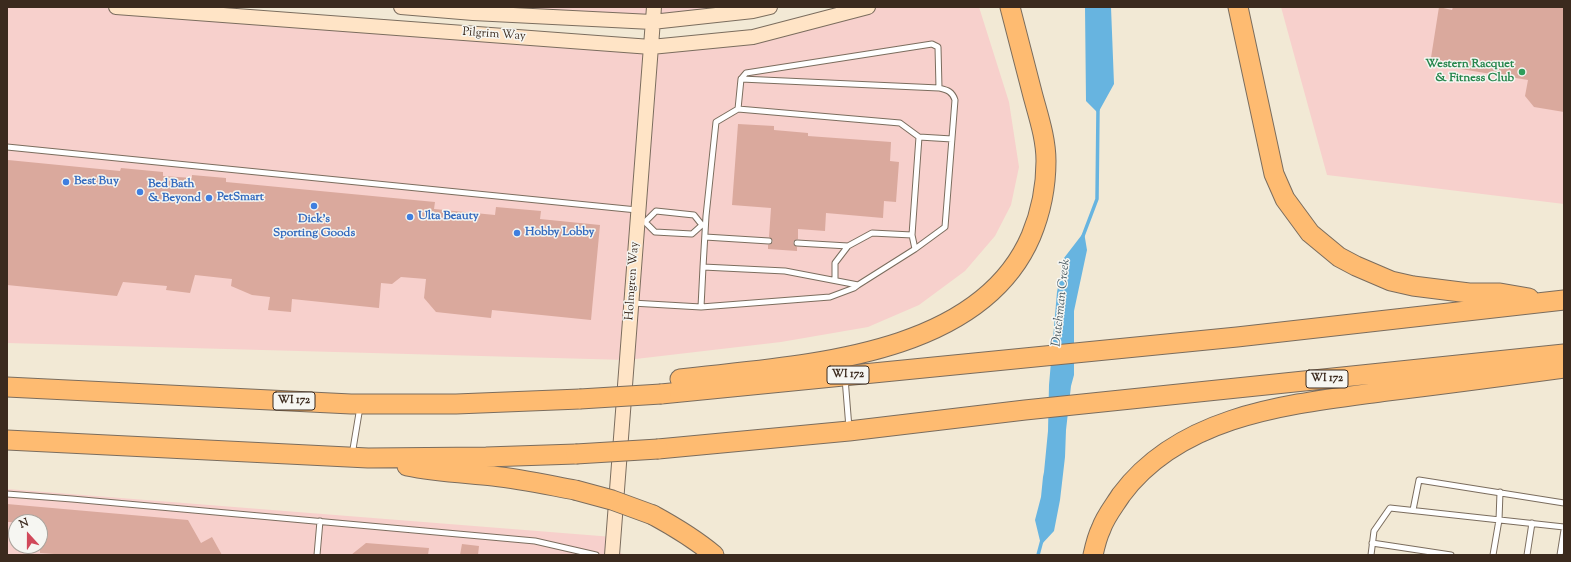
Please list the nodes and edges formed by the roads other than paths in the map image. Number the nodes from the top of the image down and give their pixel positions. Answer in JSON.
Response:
{"nodes":[{"id":1,"x":116,"y":7,"type":"edge"},
{"id":2,"x":401,"y":7,"type":"edge"},
{"id":3,"x":654,"y":7,"type":"edge"},
{"id":4,"x":770,"y":7,"type":"edge"},
{"id":5,"x":868,"y":7,"type":"edge"},
{"id":6,"x":1010,"y":7,"type":"edge"},
{"id":7,"x":1241,"y":11,"type":"edge"},
{"id":8,"x":652,"y":22,"type":"junction"},
{"id":9,"x":651,"y":47,"type":"junction"},
{"id":10,"x":741,"y":79,"type":"junction"},
{"id":11,"x":938,"y":88,"type":"junction"},
{"id":12,"x":738,"y":109,"type":"junction"},
{"id":13,"x":919,"y":137,"type":"junction"},
{"id":14,"x":952,"y":139,"type":"junction"},
{"id":15,"x":7,"y":147,"type":"edge"},
{"id":16,"x":641,"y":218,"type":"junction"},
{"id":17,"x":912,"y":234,"type":"junction"},
{"id":18,"x":705,"y":237,"type":"junction"},
{"id":19,"x":769,"y":241,"type":"dead end"},
{"id":20,"x":797,"y":243,"type":"dead end"},
{"id":21,"x":848,"y":246,"type":"junction"},
{"id":22,"x":915,"y":249,"type":"junction"},
{"id":23,"x":703,"y":267,"type":"junction"},
{"id":24,"x":835,"y":280,"type":"junction"},
{"id":25,"x":858,"y":284,"type":"junction"},
{"id":26,"x":1560,"y":301,"type":"edge"},
{"id":27,"x":631,"y":303,"type":"junction"},
{"id":28,"x":701,"y":307,"type":"junction"},
{"id":29,"x":1564,"y":354,"type":"edge"},
{"id":30,"x":1564,"y":368,"type":"edge"},
{"id":31,"x":845,"y":375,"type":"junction"},
{"id":32,"x":7,"y":387,"type":"edge"},
{"id":33,"x":662,"y":388,"type":"junction"},
{"id":34,"x":360,"y":404,"type":"junction"},
{"id":35,"x":849,"y":431,"type":"junction"},
{"id":36,"x":7,"y":440,"type":"edge"},
{"id":37,"x":360,"y":458,"type":"junction"},
{"id":38,"x":1500,"y":492,"type":"junction"},
{"id":39,"x":7,"y":494,"type":"edge"},
{"id":40,"x":1564,"y":503,"type":"edge"},
{"id":41,"x":1412,"y":510,"type":"junction"},
{"id":42,"x":1499,"y":520,"type":"junction"},
{"id":43,"x":320,"y":521,"type":"junction"},
{"id":44,"x":1532,"y":523,"type":"junction"},
{"id":45,"x":1564,"y":526,"type":"edge"},
{"id":46,"x":1564,"y":530,"type":"edge"},
{"id":47,"x":1372,"y":543,"type":"junction"},
{"id":48,"x":317,"y":555,"type":"edge"},
{"id":49,"x":596,"y":555,"type":"edge"},
{"id":50,"x":612,"y":555,"type":"edge"},
{"id":51,"x":714,"y":555,"type":"edge"},
{"id":52,"x":1093,"y":555,"type":"edge"},
{"id":53,"x":1370,"y":555,"type":"edge"},
{"id":54,"x":1451,"y":555,"type":"edge"},
{"id":55,"x":1493,"y":555,"type":"edge"},
{"id":56,"x":1527,"y":555,"type":"edge"},
{"id":57,"x":1560,"y":555,"type":"edge"}],
"edges":[{"from":1,"to":9,"type":"street","name":"Pilgrim Way"},
{"from":2,"to":8,"type":"street","name":"Pilgrim Way"},
{"from":3,"to":8,"type":"street","name":"Holmgren Way"},
{"from":4,"to":8,"type":"street","name":"Pilgrim Way"},
{"from":5,"to":9,"type":"street","name":"Pilgrim Way"},
{"from":6,"to":33,"type":"highway"},
{"from":7,"to":26,"type":"highway"},
{"from":8,"to":9,"type":"street","name":"Holmgren Way"},
{"from":9,"to":16,"type":"street","name":"Holmgren Way"},
{"from":10,"to":11,"type":"lane"},
{"from":10,"to":11,"type":"lane"},
{"from":10,"to":12,"type":"lane"},
{"from":11,"to":14,"type":"lane"},
{"from":12,"to":13,"type":"lane"},
{"from":12,"to":18,"type":"lane"},
{"from":13,"to":14,"type":"lane"},
{"from":13,"to":17,"type":"lane"},
{"from":14,"to":22,"type":"lane"},
{"from":15,"to":16,"type":"lane"},
{"from":16,"to":16,"type":"lane"},
{"from":16,"to":27,"type":"street","name":"Holmgren Way"},
{"from":17,"to":21,"type":"lane"},
{"from":17,"to":22,"type":"lane"},
{"from":18,"to":19,"type":"lane"},
{"from":18,"to":23,"type":"lane"},
{"from":20,"to":21,"type":"lane"},
{"from":21,"to":24,"type":"lane"},
{"from":22,"to":25,"type":"lane"},
{"from":23,"to":24,"type":"lane"},
{"from":23,"to":28,"type":"lane"},
{"from":24,"to":25,"type":"lane"},
{"from":25,"to":28,"type":"lane"},
{"from":26,"to":31,"type":"highway","number":"WI 172"},
{"from":27,"to":28,"type":"lane"},
{"from":27,"to":50,"type":"street","name":"Holmgren Way"},
{"from":29,"to":35,"type":"highway","number":"WI 172"},
{"from":30,"to":52,"type":"highway"},
{"from":31,"to":33,"type":"highway","number":"WI 172"},
{"from":31,"to":35,"type":"lane"},
{"from":32,"to":34,"type":"highway","number":"WI 172"},
{"from":33,"to":34,"type":"highway","number":"WI 172","bridge":true},
{"from":34,"to":37,"type":"lane"},
{"from":35,"to":37,"type":"highway","number":"WI 172","bridge":true},
{"from":36,"to":37,"type":"highway","number":"WI 172"},
{"from":37,"to":51,"type":"highway","bridge":true},
{"from":38,"to":40,"type":"lane"},
{"from":38,"to":41,"type":"lane"},
{"from":38,"to":42,"type":"lane"},
{"from":39,"to":43,"type":"lane"},
{"from":41,"to":42,"type":"lane"},
{"from":41,"to":47,"type":"lane"},
{"from":42,"to":44,"type":"lane"},
{"from":42,"to":55,"type":"lane"},
{"from":43,"to":48,"type":"lane"},
{"from":43,"to":49,"type":"lane"},
{"from":44,"to":45,"type":"lane"},
{"from":44,"to":56,"type":"lane"},
{"from":46,"to":57,"type":"lane"},
{"from":47,"to":53,"type":"lane"},
{"from":47,"to":54,"type":"lane"}]}
